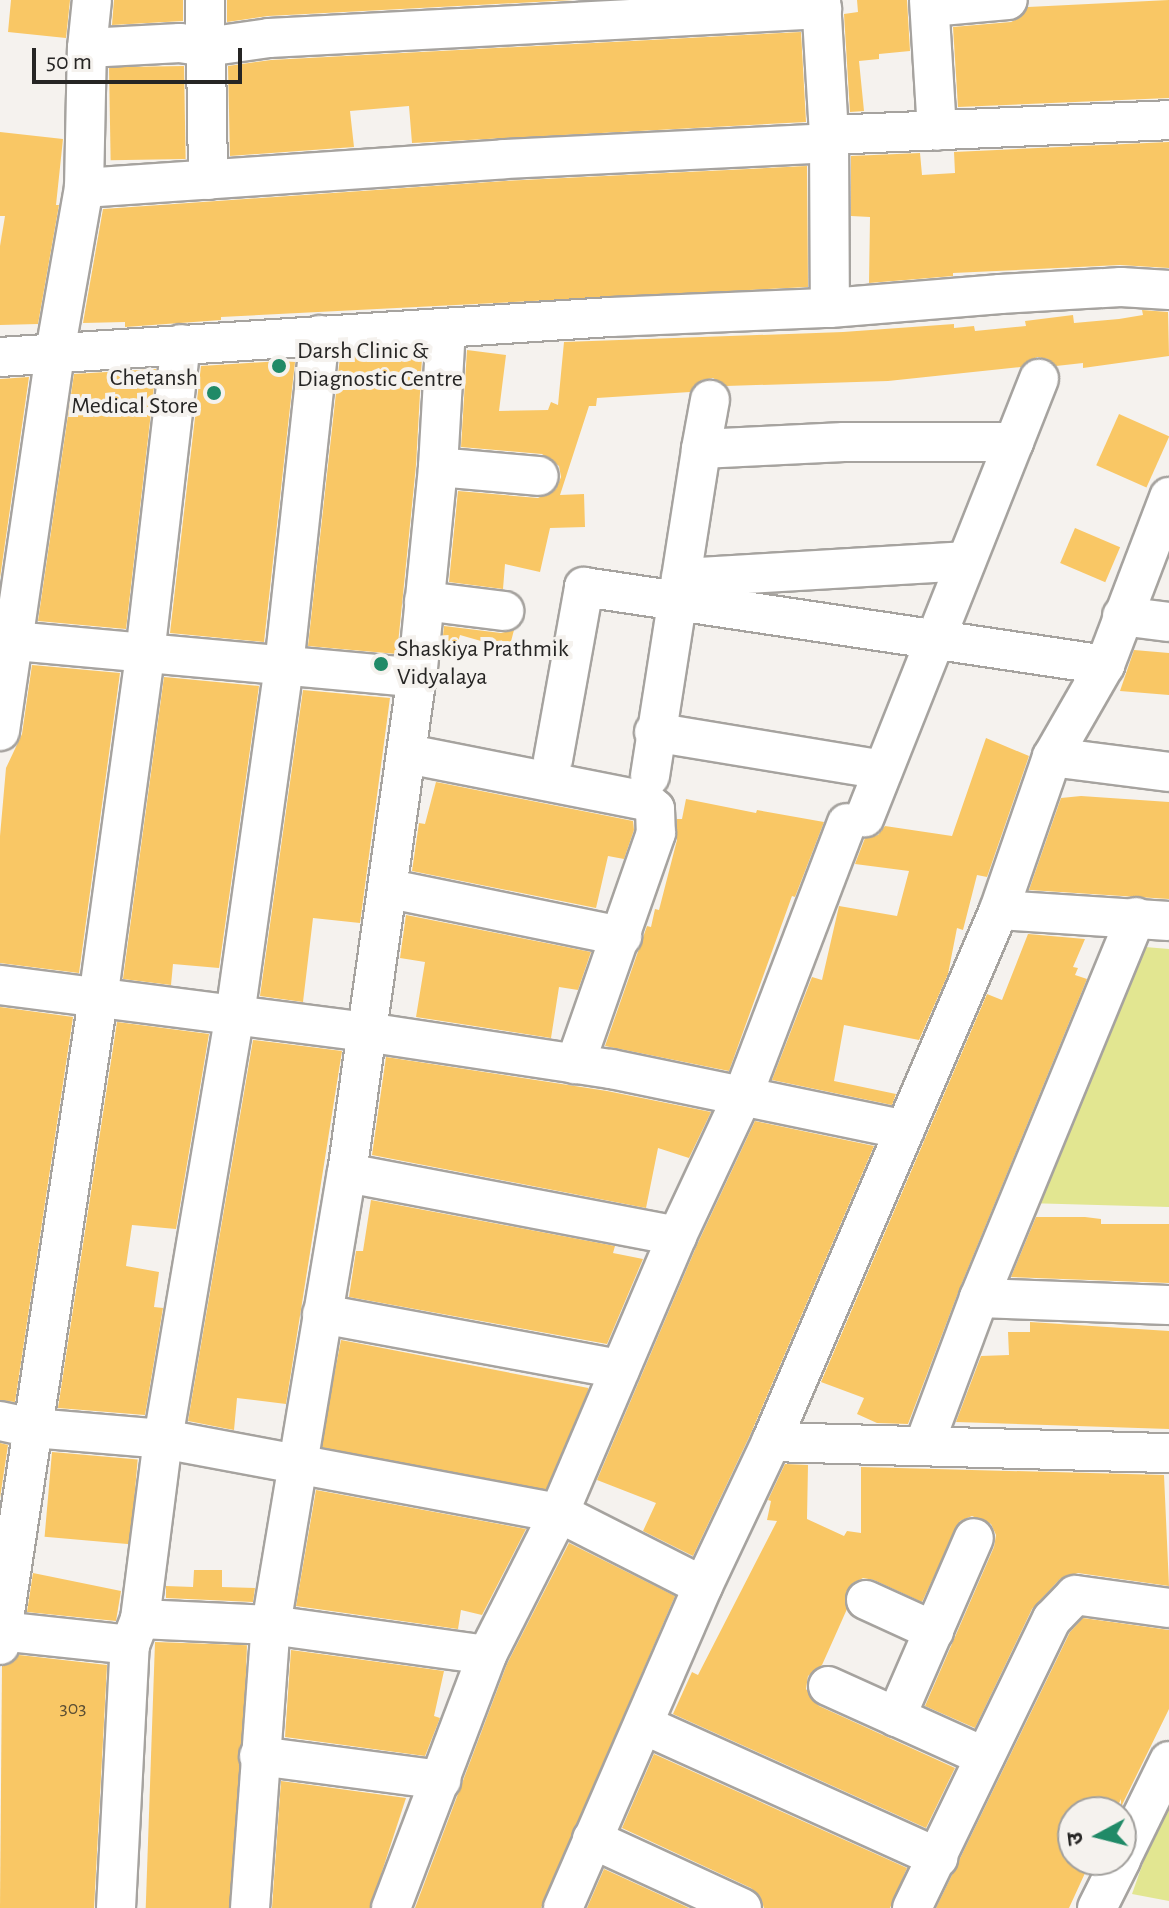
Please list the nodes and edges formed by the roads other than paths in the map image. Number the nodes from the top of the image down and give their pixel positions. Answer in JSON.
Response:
{"nodes":[{"id":1,"x":92,"y":0,"type":"edge"},
{"id":2,"x":205,"y":0,"type":"edge"},
{"id":3,"x":1008,"y":0,"type":"edge"},
{"id":4,"x":821,"y":4,"type":"edge"},
{"id":5,"x":930,"y":4,"type":"edge"},
{"id":6,"x":206,"y":47,"type":"junction"},
{"id":7,"x":87,"y":48,"type":"junction"},
{"id":8,"x":1169,"y":120,"type":"edge"},
{"id":9,"x":937,"y":131,"type":"junction"},
{"id":10,"x":829,"y":139,"type":"junction"},
{"id":11,"x":208,"y":180,"type":"junction"},
{"id":12,"x":84,"y":188,"type":"junction"},
{"id":13,"x":1169,"y":290,"type":"edge"},
{"id":14,"x":830,"y":308,"type":"junction"},
{"id":15,"x":446,"y":329,"type":"junction"},
{"id":16,"x":320,"y":335,"type":"junction"},
{"id":17,"x":181,"y":344,"type":"junction"},
{"id":18,"x":55,"y":352,"type":"junction"},
{"id":19,"x":0,"y":357,"type":"edge"},
{"id":20,"x":1039,"y":379,"type":"dead end"},
{"id":21,"x":710,"y":400,"type":"dead end"},
{"id":22,"x":1014,"y":442,"type":"junction"},
{"id":23,"x":701,"y":449,"type":"junction"},
{"id":24,"x":438,"y":467,"type":"junction"},
{"id":25,"x":539,"y":476,"type":"dead end"},
{"id":26,"x":1169,"y":497,"type":"edge"},
{"id":27,"x":965,"y":561,"type":"junction"},
{"id":28,"x":679,"y":590,"type":"junction"},
{"id":29,"x":424,"y":601,"type":"junction"},
{"id":30,"x":504,"y":611,"type":"dead end"},
{"id":31,"x":1122,"y":616,"type":"junction"},
{"id":32,"x":1169,"y":622,"type":"edge"},
{"id":33,"x":14,"y":641,"type":"junction"},
{"id":34,"x":934,"y":642,"type":"junction"},
{"id":35,"x":145,"y":654,"type":"junction"},
{"id":36,"x":1105,"y":665,"type":"junction"},
{"id":37,"x":284,"y":666,"type":"junction"},
{"id":38,"x":417,"y":678,"type":"junction"},
{"id":39,"x":0,"y":731,"type":"edge"},
{"id":40,"x":654,"y":732,"type":"junction"},
{"id":41,"x":408,"y":754,"type":"junction"},
{"id":42,"x":1052,"y":757,"type":"junction"},
{"id":43,"x":553,"y":760,"type":"dead end"},
{"id":44,"x":883,"y":770,"type":"junction"},
{"id":45,"x":1169,"y":772,"type":"edge"},
{"id":46,"x":650,"y":776,"type":"dead end"},
{"id":47,"x":390,"y":889,"type":"junction"},
{"id":48,"x":999,"y":910,"type":"junction"},
{"id":49,"x":1152,"y":919,"type":"edge"},
{"id":50,"x":622,"y":936,"type":"junction"},
{"id":51,"x":0,"y":985,"type":"edge"},
{"id":52,"x":98,"y":999,"type":"junction"},
{"id":53,"x":235,"y":1015,"type":"junction"},
{"id":54,"x":366,"y":1032,"type":"junction"},
{"id":55,"x":575,"y":1064,"type":"junction"},
{"id":56,"x":743,"y":1095,"type":"junction"},
{"id":57,"x":905,"y":1130,"type":"junction"},
{"id":58,"x":347,"y":1173,"type":"junction"},
{"id":59,"x":677,"y":1236,"type":"junction"},
{"id":60,"x":979,"y":1298,"type":"junction"},
{"id":61,"x":1169,"y":1305,"type":"edge"},
{"id":62,"x":322,"y":1314,"type":"junction"},
{"id":63,"x":620,"y":1369,"type":"junction"},
{"id":64,"x":16,"y":1424,"type":"edge"},
{"id":65,"x":163,"y":1439,"type":"junction"},
{"id":66,"x":771,"y":1442,"type":"junction"},
{"id":67,"x":924,"y":1445,"type":"junction"},
{"id":68,"x":1169,"y":1453,"type":"edge"},
{"id":69,"x":297,"y":1465,"type":"junction"},
{"id":70,"x":12,"y":1480,"type":"edge"},
{"id":71,"x":559,"y":1513,"type":"junction"},
{"id":72,"x":974,"y":1538,"type":"dead end"},
{"id":73,"x":703,"y":1586,"type":"junction"},
{"id":74,"x":866,"y":1600,"type":"dead end"},
{"id":75,"x":1169,"y":1608,"type":"edge"},
{"id":76,"x":271,"y":1625,"type":"junction"},
{"id":77,"x":934,"y":1631,"type":"junction"},
{"id":78,"x":135,"y":1632,"type":"junction"},
{"id":79,"x":1,"y":1636,"type":"edge"},
{"id":80,"x":487,"y":1655,"type":"junction"},
{"id":81,"x":828,"y":1686,"type":"dead end"},
{"id":82,"x":896,"y":1717,"type":"junction"},
{"id":83,"x":644,"y":1725,"type":"junction"},
{"id":84,"x":259,"y":1756,"type":"junction"},
{"id":85,"x":985,"y":1757,"type":"junction"},
{"id":86,"x":1169,"y":1761,"type":"edge"},
{"id":87,"x":441,"y":1780,"type":"junction"},
{"id":88,"x":1137,"y":1827,"type":"edge"},
{"id":89,"x":592,"y":1839,"type":"junction"},
{"id":90,"x":938,"y":1858,"type":"junction"},
{"id":91,"x":1113,"y":1876,"type":"edge"},
{"id":92,"x":116,"y":1908,"type":"edge"},
{"id":93,"x":250,"y":1908,"type":"edge"},
{"id":94,"x":391,"y":1908,"type":"edge"},
{"id":95,"x":563,"y":1908,"type":"edge"},
{"id":96,"x":742,"y":1908,"type":"edge"},
{"id":97,"x":912,"y":1908,"type":"edge"},
{"id":98,"x":1097,"y":1908,"type":"edge"}],
"edges":[{"from":1,"to":7,"type":"street"},
{"from":2,"to":6,"type":"street"},
{"from":3,"to":5,"type":"street"},
{"from":4,"to":6,"type":"street"},
{"from":4,"to":10,"type":"street"},
{"from":5,"to":9,"type":"street"},
{"from":6,"to":7,"type":"street"},
{"from":6,"to":11,"type":"street"},
{"from":7,"to":12,"type":"street"},
{"from":8,"to":9,"type":"street"},
{"from":9,"to":10,"type":"street"},
{"from":10,"to":11,"type":"street"},
{"from":10,"to":14,"type":"street"},
{"from":11,"to":12,"type":"street"},
{"from":12,"to":18,"type":"street"},
{"from":13,"to":14,"type":"street"},
{"from":14,"to":15,"type":"street"},
{"from":15,"to":16,"type":"street"},
{"from":15,"to":24,"type":"street"},
{"from":16,"to":17,"type":"street"},
{"from":16,"to":37,"type":"street"},
{"from":17,"to":18,"type":"street"},
{"from":17,"to":35,"type":"street"},
{"from":18,"to":19,"type":"street"},
{"from":18,"to":33,"type":"street"},
{"from":20,"to":22,"type":"street"},
{"from":21,"to":23,"type":"street"},
{"from":22,"to":23,"type":"street"},
{"from":22,"to":27,"type":"street"},
{"from":23,"to":28,"type":"street"},
{"from":24,"to":25,"type":"street"},
{"from":24,"to":29,"type":"street"},
{"from":26,"to":31,"type":"street"},
{"from":27,"to":28,"type":"street"},
{"from":27,"to":34,"type":"street"},
{"from":28,"to":34,"type":"street"},
{"from":28,"to":40,"type":"street"},
{"from":28,"to":43,"type":"street"},
{"from":29,"to":30,"type":"street"},
{"from":29,"to":38,"type":"street"},
{"from":31,"to":32,"type":"street"},
{"from":31,"to":36,"type":"street"},
{"from":33,"to":35,"type":"street"},
{"from":33,"to":39,"type":"street"},
{"from":34,"to":36,"type":"street"},
{"from":34,"to":44,"type":"street"},
{"from":35,"to":37,"type":"street"},
{"from":35,"to":52,"type":"street"},
{"from":36,"to":42,"type":"street"},
{"from":37,"to":38,"type":"street"},
{"from":37,"to":53,"type":"street"},
{"from":38,"to":41,"type":"street"},
{"from":40,"to":44,"type":"street"},
{"from":40,"to":46,"type":"street"},
{"from":41,"to":47,"type":"street"},
{"from":41,"to":50,"type":"street"},
{"from":42,"to":45,"type":"street"},
{"from":42,"to":48,"type":"street"},
{"from":44,"to":56,"type":"street"},
{"from":47,"to":50,"type":"street"},
{"from":47,"to":54,"type":"street"},
{"from":48,"to":49,"type":"street"},
{"from":48,"to":57,"type":"street"},
{"from":49,"to":60,"type":"street"},
{"from":50,"to":55,"type":"street"},
{"from":51,"to":52,"type":"street"},
{"from":52,"to":53,"type":"street"},
{"from":52,"to":64,"type":"street"},
{"from":53,"to":54,"type":"street"},
{"from":53,"to":65,"type":"street"},
{"from":54,"to":55,"type":"street"},
{"from":54,"to":58,"type":"street"},
{"from":55,"to":56,"type":"street"},
{"from":56,"to":57,"type":"street"},
{"from":56,"to":59,"type":"street"},
{"from":57,"to":66,"type":"street"},
{"from":58,"to":59,"type":"street"},
{"from":58,"to":62,"type":"street"},
{"from":59,"to":63,"type":"street"},
{"from":60,"to":61,"type":"street"},
{"from":60,"to":67,"type":"street"},
{"from":62,"to":63,"type":"street"},
{"from":62,"to":69,"type":"street"},
{"from":63,"to":71,"type":"street"},
{"from":64,"to":65,"type":"street"},
{"from":64,"to":70,"type":"street"},
{"from":65,"to":69,"type":"street"},
{"from":65,"to":78,"type":"street"},
{"from":66,"to":67,"type":"street"},
{"from":66,"to":73,"type":"street"},
{"from":67,"to":68,"type":"street"},
{"from":69,"to":71,"type":"street"},
{"from":69,"to":76,"type":"street"},
{"from":70,"to":79,"type":"street"},
{"from":71,"to":73,"type":"street"},
{"from":71,"to":80,"type":"street"},
{"from":72,"to":77,"type":"street"},
{"from":73,"to":83,"type":"street"},
{"from":74,"to":77,"type":"street"},
{"from":75,"to":85,"type":"street"},
{"from":76,"to":78,"type":"street"},
{"from":76,"to":80,"type":"street"},
{"from":76,"to":84,"type":"street"},
{"from":77,"to":82,"type":"street"},
{"from":78,"to":79,"type":"street"},
{"from":78,"to":92,"type":"street"},
{"from":80,"to":87,"type":"street"},
{"from":81,"to":82,"type":"street"},
{"from":82,"to":85,"type":"street"},
{"from":83,"to":89,"type":"street"},
{"from":83,"to":90,"type":"street"},
{"from":84,"to":87,"type":"street"},
{"from":84,"to":93,"type":"street"},
{"from":85,"to":90,"type":"street"},
{"from":86,"to":88,"type":"street"},
{"from":87,"to":94,"type":"street"},
{"from":89,"to":95,"type":"street"},
{"from":89,"to":96,"type":"street"},
{"from":90,"to":97,"type":"street"},
{"from":91,"to":98,"type":"street"}]}
